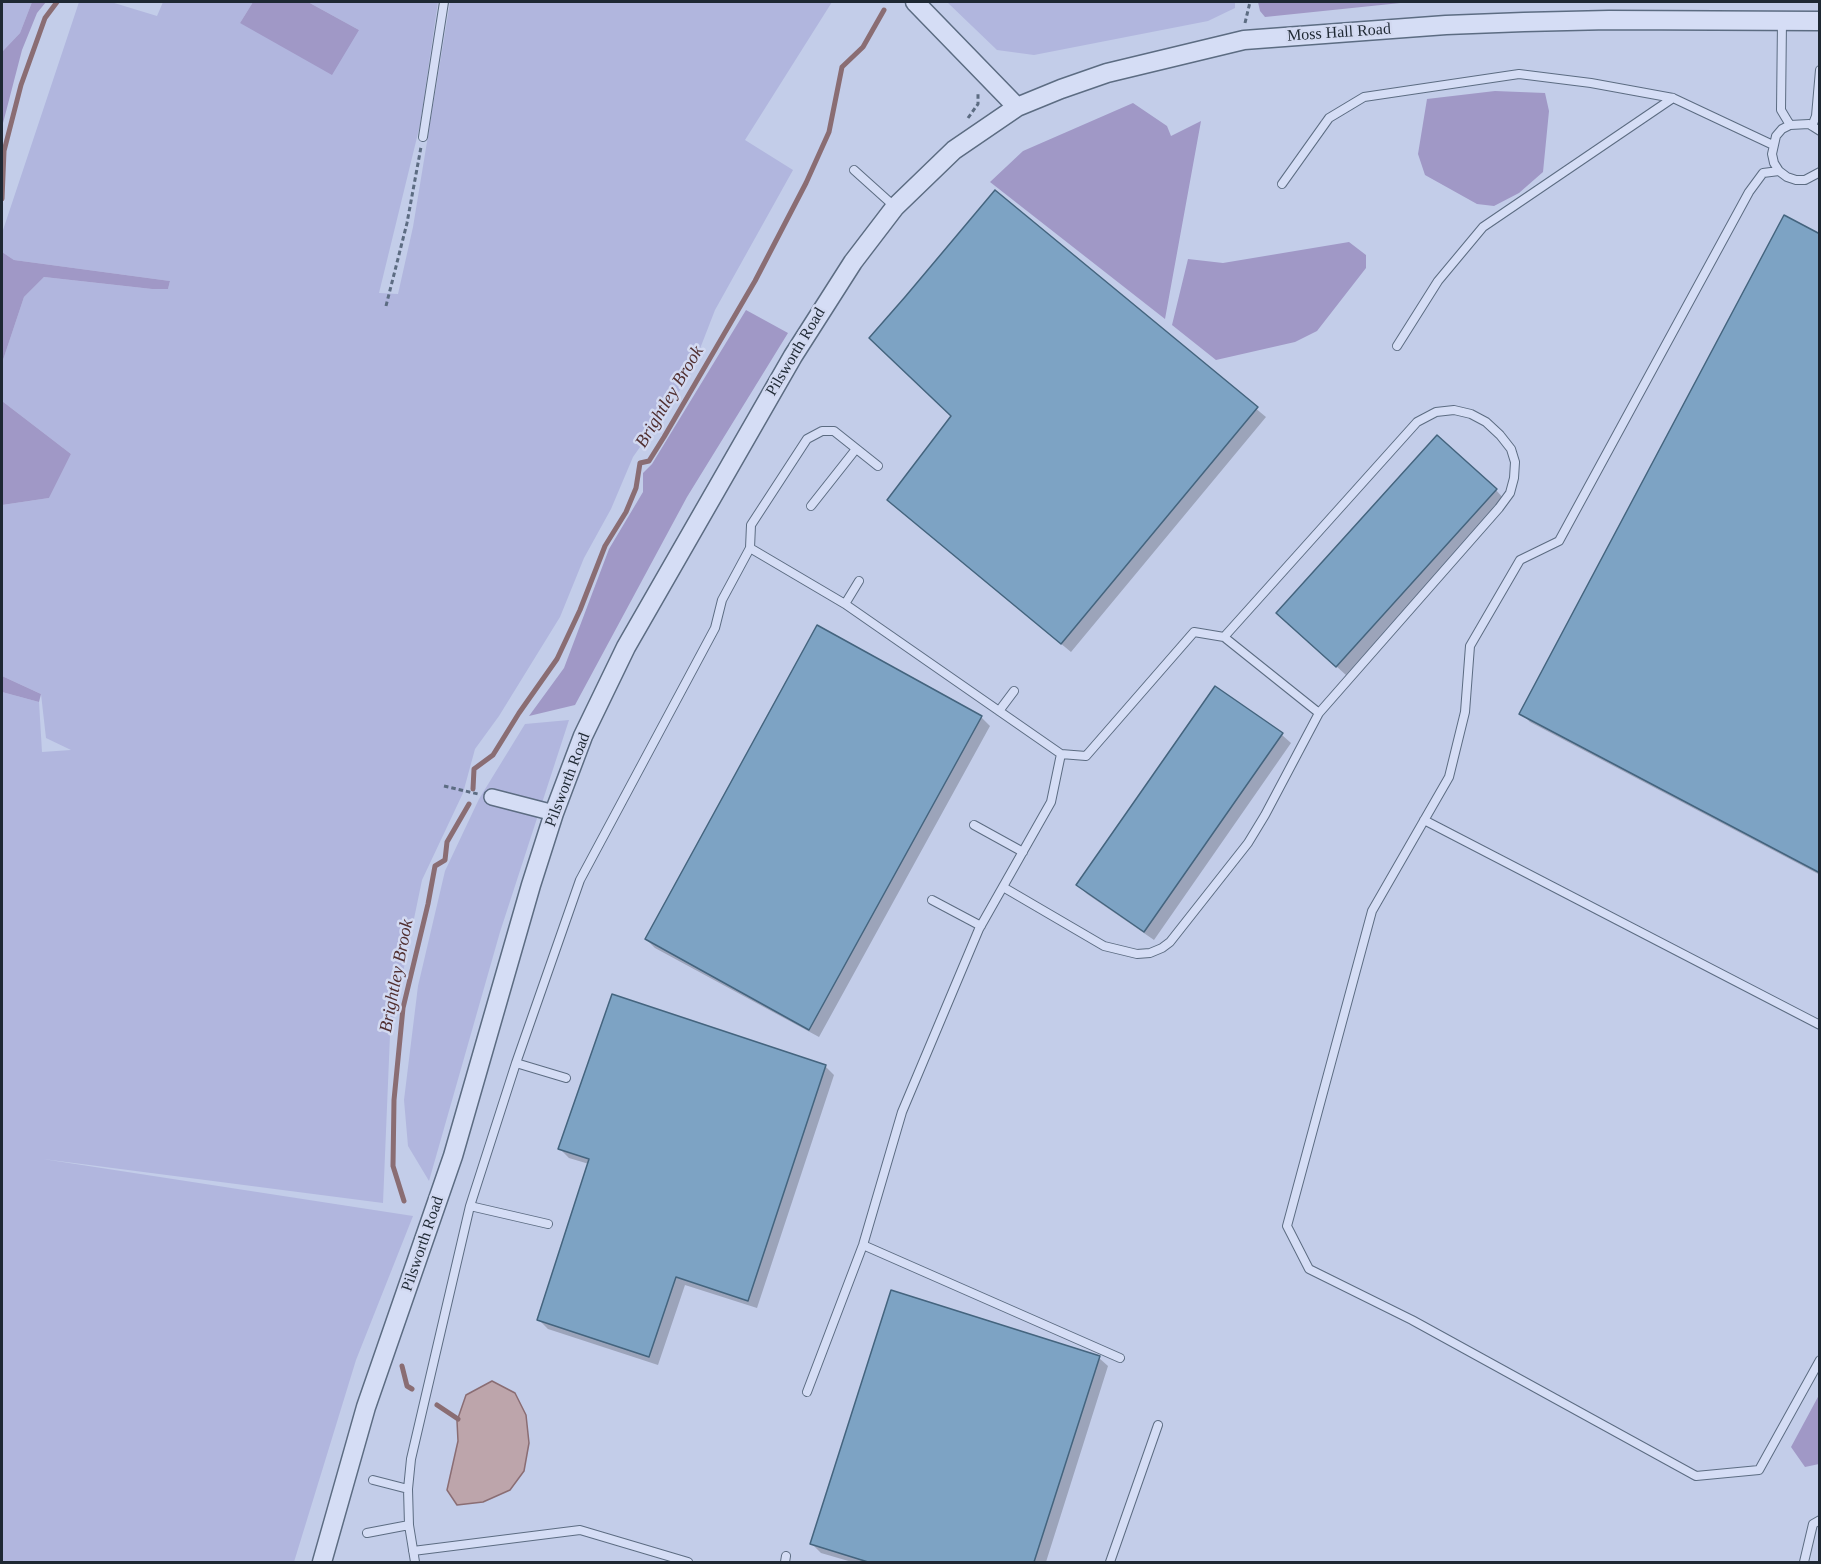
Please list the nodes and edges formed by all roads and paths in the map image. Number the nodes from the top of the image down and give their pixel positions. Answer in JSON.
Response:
{"nodes":[{"id":1,"x":444,"y":2,"type":"edge"},
{"id":2,"x":915,"y":2,"type":"edge"},
{"id":3,"x":1782,"y":21,"type":"junction"},
{"id":4,"x":1820,"y":21,"type":"edge"},
{"id":5,"x":1820,"y":70,"type":"edge"},
{"id":6,"x":985,"y":75,"type":"junction"},
{"id":7,"x":1673,"y":98,"type":"junction"},
{"id":8,"x":1017,"y":107,"type":"junction"},
{"id":9,"x":964,"y":120,"type":"dead end"},
{"id":10,"x":1791,"y":125,"type":"junction"},
{"id":11,"x":1812,"y":126,"type":"junction"},
{"id":12,"x":1820,"y":131,"type":"edge"},
{"id":13,"x":423,"y":136,"type":"joint"},
{"id":14,"x":1773,"y":145,"type":"junction"},
{"id":15,"x":854,"y":170,"type":"dead end"},
{"id":16,"x":1779,"y":171,"type":"junction"},
{"id":17,"x":1818,"y":177,"type":"edge"},
{"id":18,"x":1282,"y":184,"type":"dead end"},
{"id":19,"x":895,"y":207,"type":"junction"},
{"id":20,"x":386,"y":306,"type":"dead end"},
{"id":21,"x":1397,"y":346,"type":"dead end"},
{"id":22,"x":856,"y":449,"type":"junction"},
{"id":23,"x":878,"y":466,"type":"dead end"},
{"id":24,"x":811,"y":506,"type":"dead end"},
{"id":25,"x":750,"y":548,"type":"junction"},
{"id":26,"x":859,"y":581,"type":"dead end"},
{"id":27,"x":845,"y":604,"type":"junction"},
{"id":28,"x":1224,"y":637,"type":"junction"},
{"id":29,"x":1014,"y":691,"type":"dead end"},
{"id":30,"x":999,"y":711,"type":"junction"},
{"id":31,"x":1319,"y":713,"type":"junction"},
{"id":32,"x":1060,"y":754,"type":"junction"},
{"id":33,"x":444,"y":786,"type":"dead end"},
{"id":34,"x":492,"y":797,"type":"joint"},
{"id":35,"x":554,"y":813,"type":"junction"},
{"id":36,"x":1424,"y":820,"type":"junction"},
{"id":37,"x":975,"y":825,"type":"dead end"},
{"id":38,"x":1023,"y":852,"type":"junction"},
{"id":39,"x":1003,"y":887,"type":"junction"},
{"id":40,"x":932,"y":900,"type":"dead end"},
{"id":41,"x":981,"y":926,"type":"junction"},
{"id":42,"x":1820,"y":1026,"type":"edge"},
{"id":43,"x":516,"y":1063,"type":"junction"},
{"id":44,"x":566,"y":1078,"type":"dead end"},
{"id":45,"x":470,"y":1206,"type":"junction"},
{"id":46,"x":548,"y":1224,"type":"dead end"},
{"id":47,"x":862,"y":1245,"type":"junction"},
{"id":48,"x":1120,"y":1358,"type":"dead end"},
{"id":49,"x":1820,"y":1360,"type":"edge"},
{"id":50,"x":807,"y":1392,"type":"dead end"},
{"id":51,"x":1158,"y":1425,"type":"dead end"},
{"id":52,"x":373,"y":1480,"type":"dead end"},
{"id":53,"x":408,"y":1488,"type":"junction"},
{"id":54,"x":1820,"y":1520,"type":"edge"},
{"id":55,"x":409,"y":1525,"type":"junction"},
{"id":56,"x":366,"y":1533,"type":"dead end"},
{"id":57,"x":413,"y":1551,"type":"junction"},
{"id":58,"x":322,"y":1563,"type":"edge"},
{"id":59,"x":414,"y":1563,"type":"edge"},
{"id":60,"x":688,"y":1563,"type":"edge"},
{"id":61,"x":1110,"y":1563,"type":"edge"},
{"id":62,"x":1804,"y":1563,"type":"edge"}],
"edges":[{"from":1,"to":13,"type":"lane"},
{"from":2,"to":6,"type":"street"},
{"from":3,"to":4,"type":"street","name":"Moss Hall Road"},
{"from":3,"to":8,"type":"street","name":"Moss Hall Road"},
{"from":3,"to":10,"type":"lane"},
{"from":5,"to":11,"type":"lane"},
{"from":6,"to":8,"type":"street"},
{"from":6,"to":9,"type":"path"},
{"from":7,"to":14,"type":"lane"},
{"from":7,"to":18,"type":"lane"},
{"from":7,"to":21,"type":"lane"},
{"from":8,"to":19,"type":"street","name":"Pilsworth Road"},
{"from":10,"to":11,"type":"lane"},
{"from":10,"to":14,"type":"lane"},
{"from":11,"to":12,"type":"lane"},
{"from":13,"to":20,"type":"path"},
{"from":14,"to":16,"type":"lane"},
{"from":15,"to":19,"type":"lane"},
{"from":16,"to":17,"type":"lane"},
{"from":16,"to":36,"type":"lane"},
{"from":19,"to":35,"type":"street","name":"Pilsworth Road"},
{"from":22,"to":23,"type":"lane"},
{"from":22,"to":24,"type":"lane"},
{"from":22,"to":25,"type":"lane"},
{"from":25,"to":27,"type":"lane"},
{"from":25,"to":43,"type":"lane"},
{"from":26,"to":27,"type":"lane"},
{"from":27,"to":30,"type":"lane"},
{"from":28,"to":31,"type":"lane"},
{"from":28,"to":31,"type":"lane"},
{"from":28,"to":32,"type":"lane"},
{"from":29,"to":30,"type":"lane"},
{"from":30,"to":32,"type":"lane"},
{"from":31,"to":39,"type":"lane"},
{"from":32,"to":38,"type":"lane"},
{"from":33,"to":34,"type":"path"},
{"from":34,"to":35,"type":"street"},
{"from":35,"to":58,"type":"street","name":"Pilsworth Road"},
{"from":36,"to":42,"type":"lane"},
{"from":36,"to":49,"type":"lane"},
{"from":37,"to":38,"type":"lane"},
{"from":38,"to":39,"type":"lane"},
{"from":39,"to":41,"type":"lane"},
{"from":40,"to":41,"type":"lane"},
{"from":41,"to":47,"type":"lane"},
{"from":43,"to":44,"type":"lane"},
{"from":43,"to":45,"type":"lane"},
{"from":45,"to":46,"type":"lane"},
{"from":45,"to":53,"type":"lane"},
{"from":47,"to":48,"type":"lane"},
{"from":47,"to":50,"type":"lane"},
{"from":51,"to":61,"type":"lane"},
{"from":52,"to":53,"type":"lane"},
{"from":53,"to":55,"type":"lane"},
{"from":54,"to":62,"type":"lane"},
{"from":55,"to":56,"type":"lane"},
{"from":55,"to":57,"type":"lane"},
{"from":57,"to":59,"type":"lane"},
{"from":57,"to":60,"type":"lane"}]}
